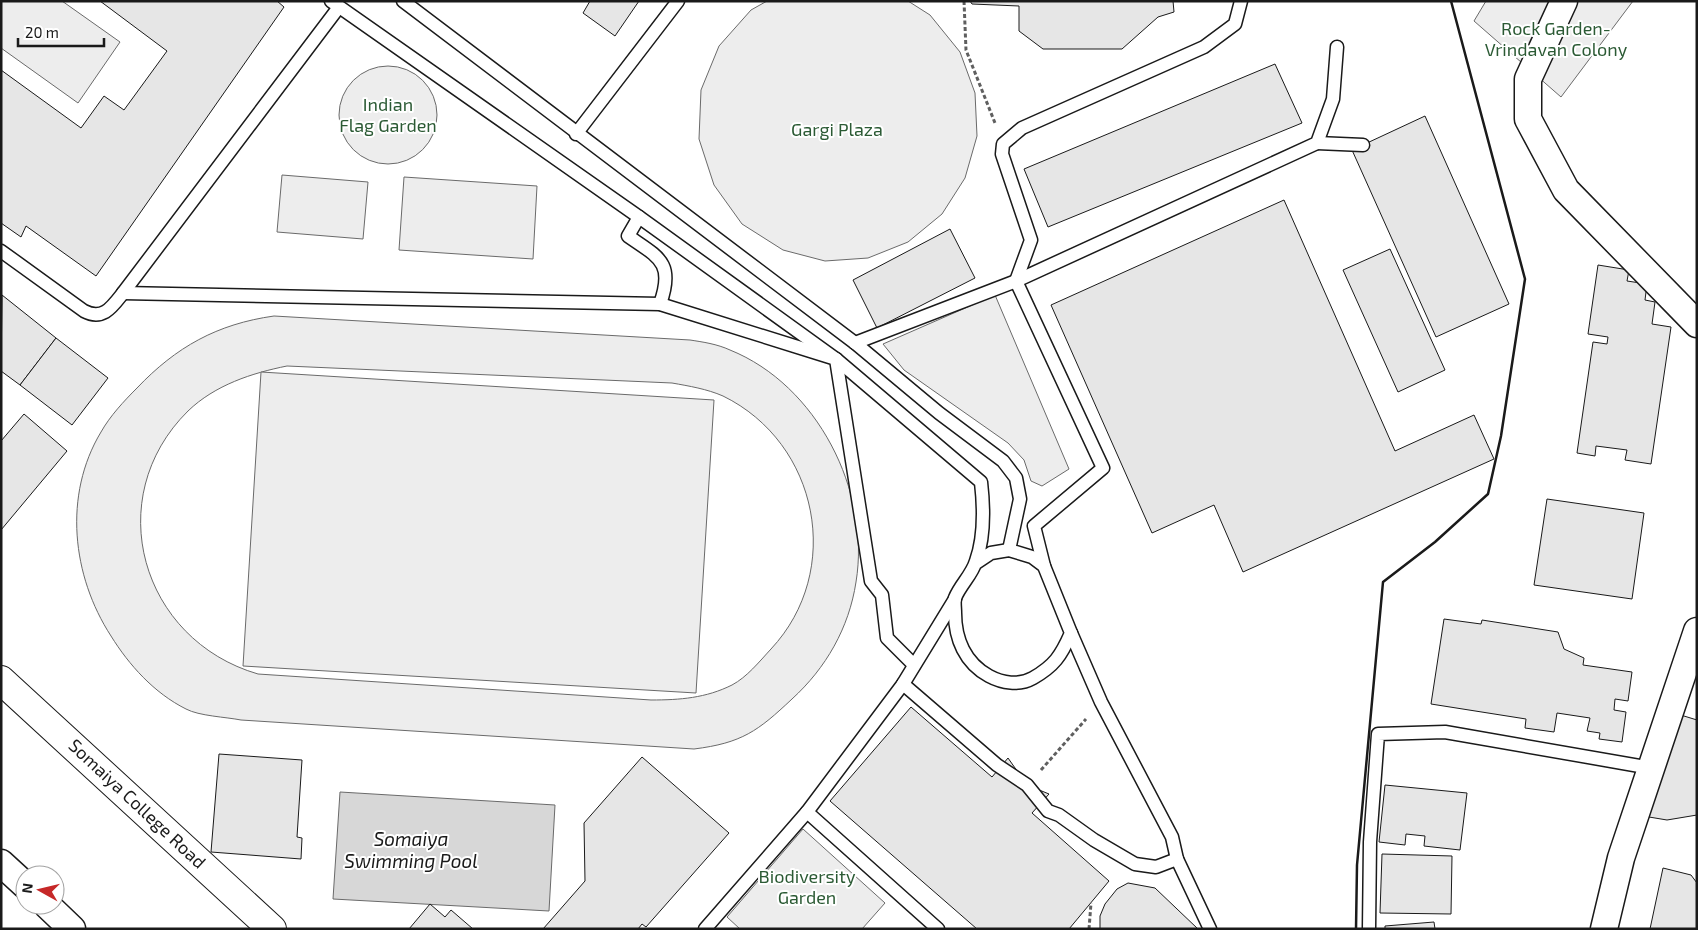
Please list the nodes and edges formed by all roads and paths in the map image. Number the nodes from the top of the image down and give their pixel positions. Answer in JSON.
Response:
{"nodes":[{"id":1,"x":403,"y":1,"type":"edge"},
{"id":2,"x":678,"y":1,"type":"edge"},
{"id":3,"x":964,"y":1,"type":"edge"},
{"id":4,"x":1241,"y":1,"type":"edge"},
{"id":5,"x":1564,"y":1,"type":"edge"},
{"id":6,"x":335,"y":4,"type":"edge"},
{"id":7,"x":1337,"y":47,"type":"dead end"},
{"id":8,"x":576,"y":134,"type":"junction"},
{"id":9,"x":1003,"y":144,"type":"junction"},
{"id":10,"x":1316,"y":144,"type":"junction"},
{"id":11,"x":1363,"y":144,"type":"dead end"},
{"id":12,"x":639,"y":217,"type":"junction"},
{"id":13,"x":1,"y":251,"type":"edge"},
{"id":14,"x":1016,"y":280,"type":"junction"},
{"id":15,"x":124,"y":294,"type":"junction"},
{"id":16,"x":660,"y":304,"type":"junction"},
{"id":17,"x":1697,"y":324,"type":"edge"},
{"id":18,"x":855,"y":343,"type":"junction"},
{"id":19,"x":836,"y":359,"type":"junction"},
{"id":20,"x":1008,"y":550,"type":"junction"},
{"id":21,"x":976,"y":563,"type":"junction"},
{"id":22,"x":1044,"y":566,"type":"junction"},
{"id":23,"x":955,"y":599,"type":"junction"},
{"id":24,"x":1697,"y":631,"type":"edge"},
{"id":25,"x":1071,"y":633,"type":"junction"},
{"id":26,"x":914,"y":665,"type":"junction"},
{"id":27,"x":1,"y":680,"type":"edge"},
{"id":28,"x":903,"y":684,"type":"junction"},
{"id":29,"x":1101,"y":702,"type":"junction"},
{"id":30,"x":1651,"y":768,"type":"junction"},
{"id":31,"x":1027,"y":786,"type":"junction"},
{"id":32,"x":807,"y":812,"type":"junction"},
{"id":33,"x":1177,"y":858,"type":"junction"},
{"id":34,"x":1,"y":863,"type":"edge"},
{"id":35,"x":15,"y":876,"type":"edge"},
{"id":36,"x":1091,"y":903,"type":"dead end"},
{"id":37,"x":57,"y":915,"type":"edge"},
{"id":38,"x":1209,"y":928,"type":"edge"},
{"id":39,"x":72,"y":929,"type":"edge"},
{"id":40,"x":272,"y":929,"type":"edge"},
{"id":41,"x":705,"y":929,"type":"edge"},
{"id":42,"x":938,"y":929,"type":"edge"},
{"id":43,"x":1089,"y":929,"type":"edge"},
{"id":44,"x":1369,"y":929,"type":"edge"},
{"id":45,"x":1604,"y":929,"type":"edge"}],
"edges":[{"from":1,"to":8,"type":"lane"},
{"from":2,"to":8,"type":"lane"},
{"from":3,"to":9,"type":"path"},
{"from":4,"to":9,"type":"lane"},
{"from":5,"to":17,"type":"street"},
{"from":6,"to":12,"type":"lane"},
{"from":6,"to":15,"type":"lane"},
{"from":7,"to":10,"type":"lane"},
{"from":8,"to":18,"type":"lane"},
{"from":9,"to":14,"type":"lane"},
{"from":10,"to":11,"type":"lane"},
{"from":10,"to":14,"type":"lane"},
{"from":12,"to":16,"type":"lane"},
{"from":12,"to":19,"type":"lane"},
{"from":13,"to":15,"type":"lane"},
{"from":14,"to":18,"type":"lane"},
{"from":14,"to":22,"type":"lane"},
{"from":15,"to":16,"type":"lane"},
{"from":16,"to":19,"type":"lane"},
{"from":18,"to":20,"type":"lane"},
{"from":19,"to":21,"type":"lane"},
{"from":19,"to":26,"type":"lane"},
{"from":20,"to":21,"type":"lane"},
{"from":20,"to":22,"type":"lane"},
{"from":21,"to":23,"type":"lane"},
{"from":22,"to":25,"type":"lane"},
{"from":23,"to":25,"type":"lane"},
{"from":23,"to":26,"type":"lane"},
{"from":24,"to":30,"type":"street"},
{"from":25,"to":29,"type":"lane"},
{"from":26,"to":28,"type":"lane"},
{"from":27,"to":40,"type":"street","name":"Somaiya College Road"},
{"from":28,"to":31,"type":"lane"},
{"from":28,"to":32,"type":"lane"},
{"from":29,"to":31,"type":"path"},
{"from":29,"to":33,"type":"lane"},
{"from":30,"to":44,"type":"lane"},
{"from":30,"to":45,"type":"street"},
{"from":31,"to":33,"type":"lane"},
{"from":32,"to":41,"type":"lane"},
{"from":32,"to":42,"type":"lane"},
{"from":33,"to":38,"type":"lane"},
{"from":34,"to":35,"type":"street"},
{"from":36,"to":43,"type":"path"},
{"from":37,"to":39,"type":"street"}]}
